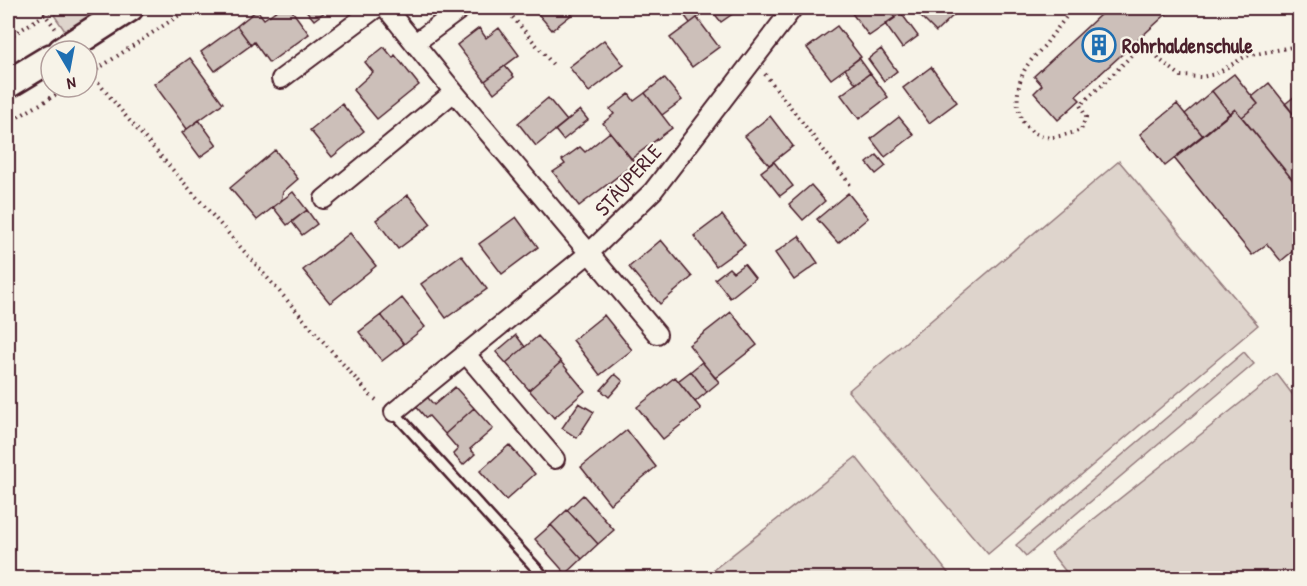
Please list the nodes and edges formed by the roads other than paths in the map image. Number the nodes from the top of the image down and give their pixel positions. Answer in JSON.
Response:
{"nodes":[{"id":1,"x":129,"y":8,"type":"edge"},
{"id":2,"x":376,"y":8,"type":"edge"},
{"id":3,"x":386,"y":8,"type":"edge"},
{"id":4,"x":462,"y":8,"type":"edge"},
{"id":5,"x":793,"y":8,"type":"edge"},
{"id":6,"x":81,"y":39,"type":"edge"},
{"id":7,"x":416,"y":42,"type":"junction"},
{"id":8,"x":39,"y":65,"type":"edge"},
{"id":9,"x":281,"y":79,"type":"dead end"},
{"id":10,"x":8,"y":84,"type":"edge"},
{"id":11,"x":454,"y":92,"type":"junction"},
{"id":12,"x":324,"y":199,"type":"dead end"},
{"id":13,"x":588,"y":254,"type":"junction"},
{"id":14,"x":657,"y":334,"type":"dead end"},
{"id":15,"x":465,"y":353,"type":"junction"},
{"id":16,"x":394,"y":412,"type":"joint"},
{"id":17,"x":555,"y":459,"type":"dead end"},
{"id":18,"x":545,"y":579,"type":"edge"}],
"edges":[{"from":1,"to":6,"type":"street"},
{"from":2,"to":9,"type":"street"},
{"from":3,"to":7,"type":"street"},
{"from":4,"to":7,"type":"street"},
{"from":5,"to":13,"type":"street","name":"STÄUPERLE"},
{"from":7,"to":11,"type":"street"},
{"from":8,"to":10,"type":"street"},
{"from":11,"to":12,"type":"street"},
{"from":11,"to":13,"type":"street"},
{"from":13,"to":14,"type":"street"},
{"from":13,"to":15,"type":"street","name":"STÄUPERLE"},
{"from":15,"to":16,"type":"street","name":"STÄUPERLE"},
{"from":15,"to":17,"type":"street"},
{"from":16,"to":18,"type":"lane"}]}
